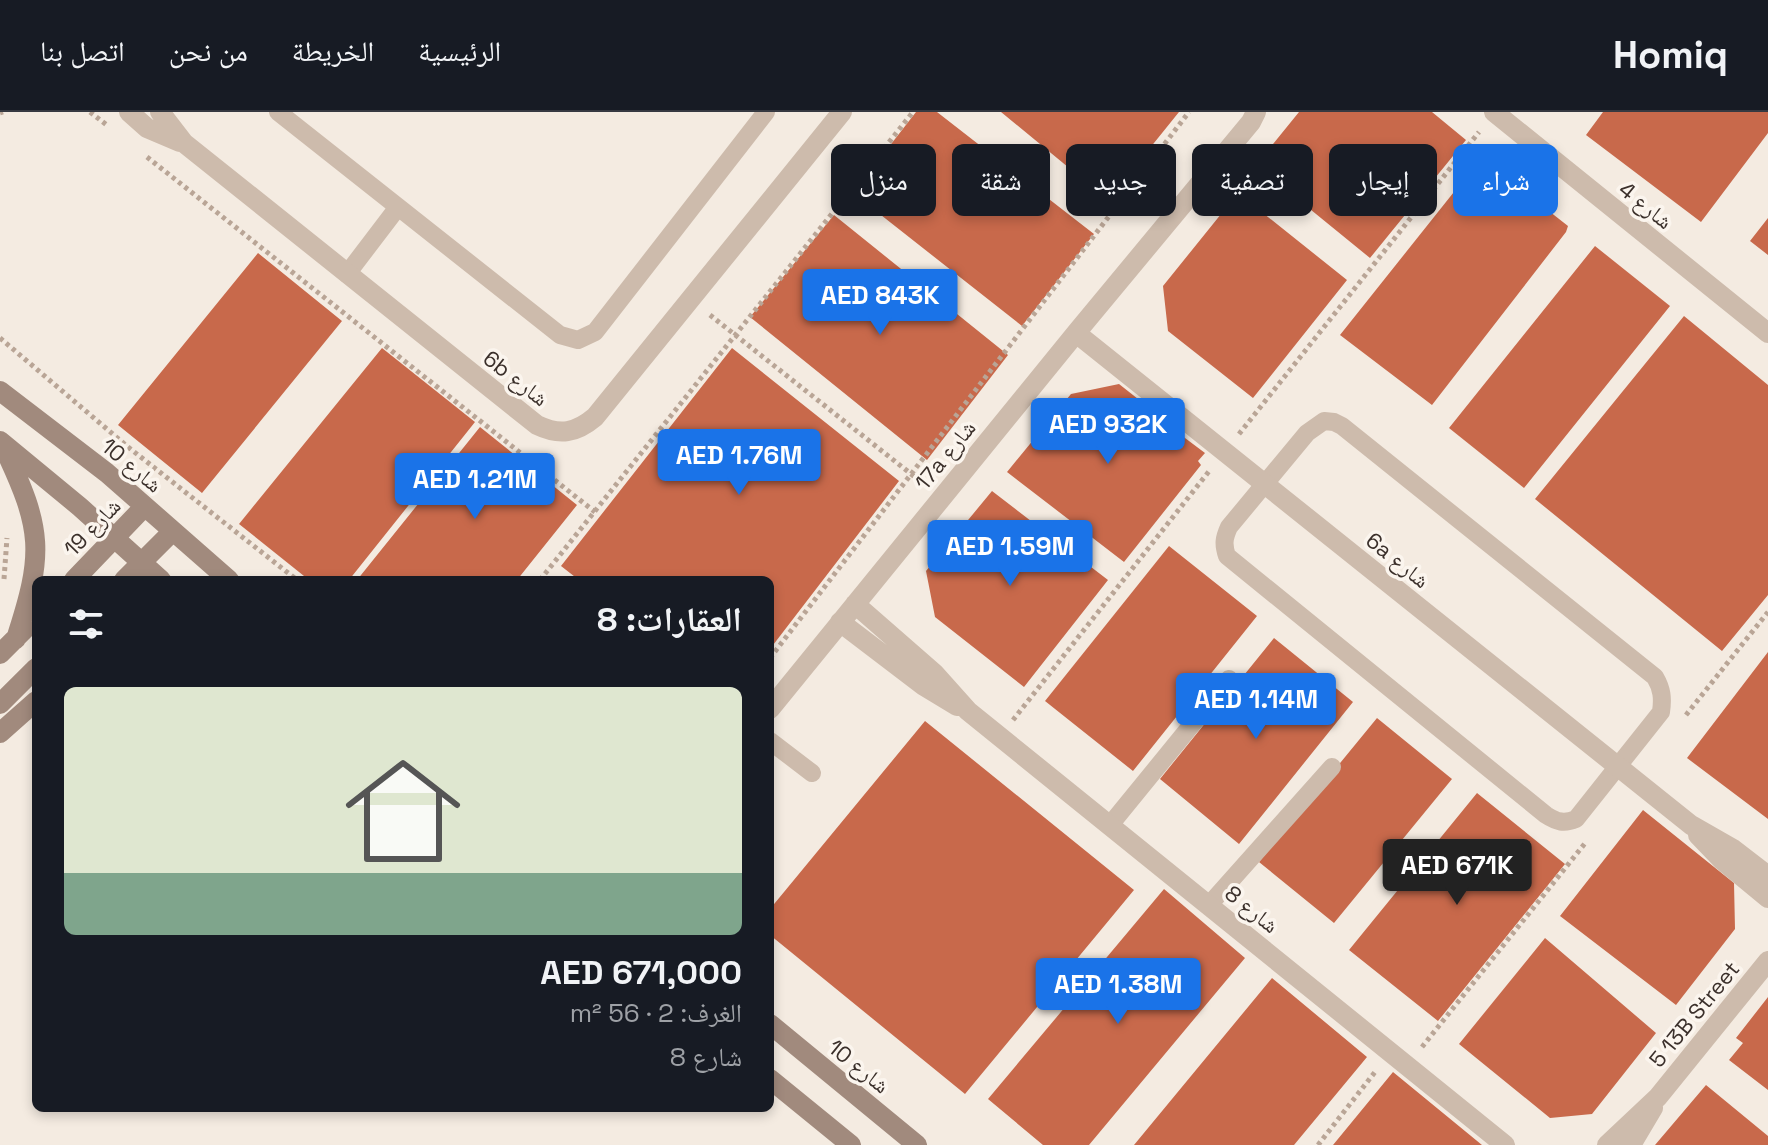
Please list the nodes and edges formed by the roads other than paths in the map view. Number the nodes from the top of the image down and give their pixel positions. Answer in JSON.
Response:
{"nodes":[{"id":1,"x":129,"y":112,"type":"edge"},
{"id":2,"x":160,"y":112,"type":"edge"},
{"id":3,"x":278,"y":112,"type":"edge"},
{"id":4,"x":766,"y":112,"type":"edge"},
{"id":5,"x":842,"y":112,"type":"edge"},
{"id":6,"x":1257,"y":115,"type":"edge"},
{"id":7,"x":1489,"y":118,"type":"edge"},
{"id":8,"x":184,"y":143,"type":"junction"},
{"id":9,"x":398,"y":207,"type":"junction"},
{"id":10,"x":347,"y":274,"type":"junction"},
{"id":11,"x":1076,"y":333,"type":"junction"},
{"id":12,"x":1768,"y":333,"type":"edge"},
{"id":13,"x":0,"y":391,"type":"edge"},
{"id":14,"x":0,"y":441,"type":"edge"},
{"id":15,"x":1265,"y":484,"type":"junction"},
{"id":16,"x":144,"y":507,"type":"junction"},
{"id":17,"x":172,"y":532,"type":"junction"},
{"id":18,"x":115,"y":539,"type":"junction"},
{"id":19,"x":142,"y":562,"type":"junction"},
{"id":20,"x":34,"y":576,"type":"edge"},
{"id":21,"x":78,"y":576,"type":"edge"},
{"id":22,"x":128,"y":576,"type":"edge"},
{"id":23,"x":157,"y":576,"type":"edge"},
{"id":24,"x":224,"y":576,"type":"edge"},
{"id":25,"x":32,"y":588,"type":"edge"},
{"id":26,"x":855,"y":604,"type":"junction"},
{"id":27,"x":32,"y":622,"type":"edge"},
{"id":28,"x":840,"y":622,"type":"junction"},
{"id":29,"x":16,"y":639,"type":"junction"},
{"id":30,"x":0,"y":654,"type":"edge"},
{"id":31,"x":32,"y":672,"type":"edge"},
{"id":32,"x":1229,"y":679,"type":"dead end"},
{"id":33,"x":0,"y":704,"type":"edge"},
{"id":34,"x":774,"y":704,"type":"edge"},
{"id":35,"x":32,"y":705,"type":"edge"},
{"id":36,"x":968,"y":711,"type":"junction"},
{"id":37,"x":0,"y":733,"type":"edge"},
{"id":38,"x":774,"y":744,"type":"edge"},
{"id":39,"x":1332,"y":767,"type":"dead end"},
{"id":40,"x":1619,"y":767,"type":"junction"},
{"id":41,"x":812,"y":773,"type":"dead end"},
{"id":42,"x":1110,"y":825,"type":"junction"},
{"id":43,"x":1691,"y":825,"type":"junction"},
{"id":44,"x":1768,"y":876,"type":"edge"},
{"id":45,"x":1768,"y":898,"type":"edge"},
{"id":46,"x":1209,"y":905,"type":"junction"},
{"id":47,"x":1768,"y":961,"type":"edge"},
{"id":48,"x":774,"y":1027,"type":"edge"},
{"id":49,"x":774,"y":1083,"type":"edge"},
{"id":50,"x":1658,"y":1097,"type":"junction"},
{"id":51,"x":830,"y":1136,"type":"edge"},
{"id":52,"x":851,"y":1145,"type":"edge"},
{"id":53,"x":917,"y":1145,"type":"edge"},
{"id":54,"x":1505,"y":1145,"type":"edge"},
{"id":55,"x":1607,"y":1145,"type":"edge"},
{"id":56,"x":1631,"y":1145,"type":"edge"}],
"edges":[{"from":1,"to":8,"type":"street","name":"6b شارع"},
{"from":2,"to":8,"type":"street","name":"6b شارع"},
{"from":3,"to":9,"type":"lane"},
{"from":4,"to":9,"type":"lane"},
{"from":5,"to":10,"type":"street","name":"6b شارع"},
{"from":6,"to":11,"type":"street","name":"17a شارع"},
{"from":7,"to":12,"type":"street","name":"شارع 4"},
{"from":8,"to":10,"type":"street","name":"6b شارع"},
{"from":9,"to":10,"type":"lane"},
{"from":11,"to":15,"type":"street","name":"6a شارع"},
{"from":11,"to":26,"type":"street","name":"17a شارع"},
{"from":13,"to":16,"type":"main road","name":"شارع 10"},
{"from":14,"to":18,"type":"main road"},
{"from":14,"to":20,"type":"main road"},
{"from":15,"to":40,"type":"street","name":"6a شارع"},
{"from":15,"to":40,"type":"lane"},
{"from":15,"to":40,"type":"lane"},
{"from":16,"to":17,"type":"main road","name":"شارع 10"},
{"from":16,"to":18,"type":"main road","name":"شارع 19"},
{"from":17,"to":19,"type":"main road"},
{"from":17,"to":24,"type":"main road","name":"شارع 10"},
{"from":18,"to":19,"type":"main road"},
{"from":18,"to":21,"type":"main road","name":"شارع 19"},
{"from":19,"to":22,"type":"main road"},
{"from":19,"to":23,"type":"main road"},
{"from":25,"to":29,"type":"main road"},
{"from":26,"to":28,"type":"street","name":"17a شارع"},
{"from":26,"to":36,"type":"street","name":"شارع 8"},
{"from":27,"to":29,"type":"main road"},
{"from":28,"to":34,"type":"street","name":"17a شارع"},
{"from":28,"to":36,"type":"street","name":"شارع 8"},
{"from":29,"to":30,"type":"main road"},
{"from":31,"to":33,"type":"main road"},
{"from":32,"to":42,"type":"lane"},
{"from":35,"to":37,"type":"main road"},
{"from":36,"to":42,"type":"street","name":"شارع 8"},
{"from":38,"to":41,"type":"lane"},
{"from":39,"to":46,"type":"lane"},
{"from":40,"to":43,"type":"street","name":"6a شارع"},
{"from":42,"to":46,"type":"street","name":"شارع 8"},
{"from":43,"to":44,"type":"street","name":"6a شارع"},
{"from":43,"to":45,"type":"street","name":"6a شارع"},
{"from":46,"to":54,"type":"street","name":"شارع 8"},
{"from":47,"to":50,"type":"street","name":"5 13B Street"},
{"from":48,"to":53,"type":"main road","name":"شارع 10"},
{"from":49,"to":51,"type":"main road"},
{"from":50,"to":55,"type":"street","name":"5 13B Street"},
{"from":50,"to":56,"type":"street","name":"5 13B Street"},
{"from":51,"to":52,"type":"main road"}]}
